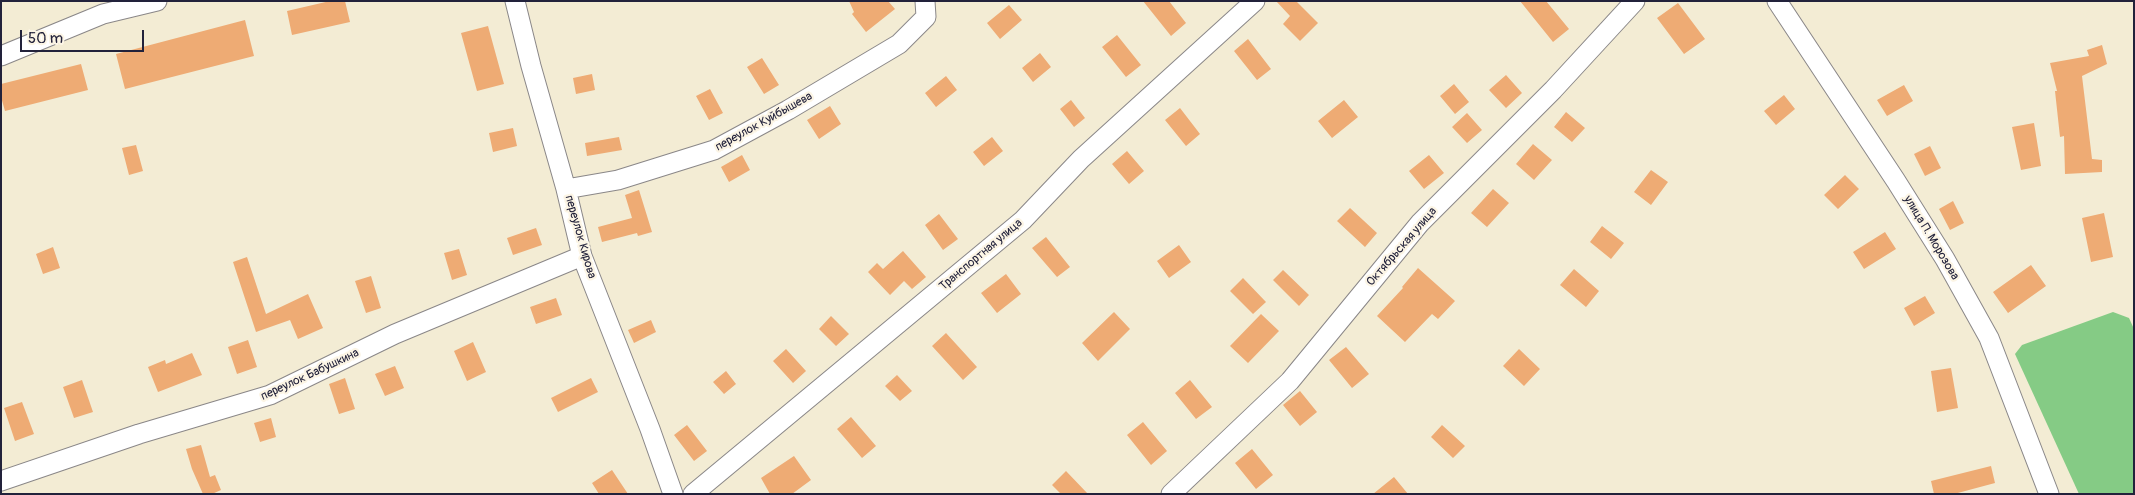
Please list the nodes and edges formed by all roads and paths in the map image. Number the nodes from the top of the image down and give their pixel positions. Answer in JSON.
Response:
{"nodes":[{"id":1,"x":157,"y":1,"type":"edge"},
{"id":2,"x":516,"y":1,"type":"edge"},
{"id":3,"x":925,"y":1,"type":"edge"},
{"id":4,"x":1255,"y":1,"type":"edge"},
{"id":5,"x":1635,"y":1,"type":"edge"},
{"id":6,"x":1777,"y":1,"type":"edge"},
{"id":7,"x":100,"y":8,"type":"edge"},
{"id":8,"x":1,"y":56,"type":"edge"},
{"id":9,"x":566,"y":189,"type":"junction"},
{"id":10,"x":582,"y":256,"type":"junction"},
{"id":11,"x":1,"y":481,"type":"edge"},
{"id":12,"x":673,"y":494,"type":"edge"},
{"id":13,"x":693,"y":494,"type":"edge"},
{"id":14,"x":1171,"y":494,"type":"edge"},
{"id":15,"x":2049,"y":494,"type":"edge"}],
"edges":[{"from":1,"to":7,"type":"street"},
{"from":2,"to":9,"type":"street","name":"переулок Кирова"},
{"from":3,"to":9,"type":"street","name":"переулок Куйбышева"},
{"from":4,"to":13,"type":"street","name":"Транспортная улица"},
{"from":5,"to":14,"type":"street","name":"Октябрьская улица"},
{"from":6,"to":15,"type":"street","name":"улица П. Морозова"},
{"from":7,"to":8,"type":"street"},
{"from":9,"to":10,"type":"street","name":"переулок Кирова"},
{"from":10,"to":11,"type":"street","name":"переулок Бабушкина"},
{"from":10,"to":12,"type":"street","name":"переулок Кирова"}]}
